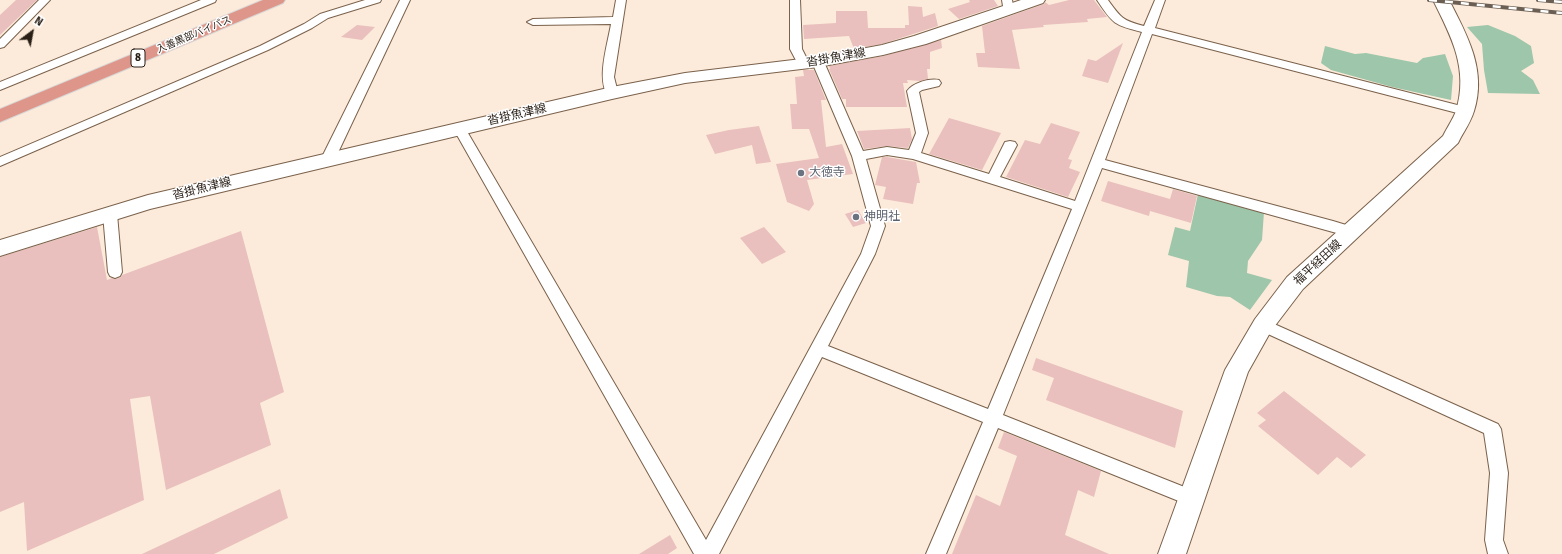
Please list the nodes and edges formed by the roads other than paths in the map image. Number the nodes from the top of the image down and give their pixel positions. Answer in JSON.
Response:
{"nodes":[{"id":1,"x":45,"y":0,"type":"edge"},
{"id":2,"x":211,"y":0,"type":"edge"},
{"id":3,"x":277,"y":0,"type":"edge"},
{"id":4,"x":376,"y":0,"type":"edge"},
{"id":5,"x":405,"y":0,"type":"edge"},
{"id":6,"x":621,"y":0,"type":"edge"},
{"id":7,"x":795,"y":0,"type":"edge"},
{"id":8,"x":1038,"y":0,"type":"edge"},
{"id":9,"x":1102,"y":0,"type":"edge"},
{"id":10,"x":1160,"y":0,"type":"edge"},
{"id":11,"x":1441,"y":0,"type":"edge"},
{"id":12,"x":1008,"y":5,"type":"edge"},
{"id":13,"x":618,"y":20,"type":"junction"},
{"id":14,"x":533,"y":22,"type":"dead end"},
{"id":15,"x":1149,"y":30,"type":"junction"},
{"id":16,"x":0,"y":44,"type":"edge"},
{"id":17,"x":810,"y":63,"type":"junction"},
{"id":18,"x":935,"y":83,"type":"dead end"},
{"id":19,"x":0,"y":86,"type":"edge"},
{"id":20,"x":612,"y":93,"type":"junction"},
{"id":21,"x":1465,"y":110,"type":"junction"},
{"id":22,"x":0,"y":116,"type":"edge"},
{"id":23,"x":459,"y":128,"type":"junction"},
{"id":24,"x":1010,"y":146,"type":"dead end"},
{"id":25,"x":914,"y":155,"type":"junction"},
{"id":26,"x":859,"y":156,"type":"junction"},
{"id":27,"x":328,"y":159,"type":"junction"},
{"id":28,"x":0,"y":162,"type":"edge"},
{"id":29,"x":1097,"y":162,"type":"junction"},
{"id":30,"x":992,"y":180,"type":"junction"},
{"id":31,"x":1080,"y":207,"type":"junction"},
{"id":32,"x":110,"y":214,"type":"junction"},
{"id":33,"x":1351,"y":232,"type":"junction"},
{"id":34,"x":0,"y":248,"type":"edge"},
{"id":35,"x":115,"y":272,"type":"dead end"},
{"id":36,"x":1262,"y":325,"type":"junction"},
{"id":37,"x":819,"y":349,"type":"junction"},
{"id":38,"x":993,"y":420,"type":"junction"},
{"id":39,"x":1191,"y":498,"type":"junction"},
{"id":40,"x":704,"y":554,"type":"edge"},
{"id":41,"x":709,"y":554,"type":"edge"},
{"id":42,"x":936,"y":554,"type":"edge"},
{"id":43,"x":1172,"y":554,"type":"edge"},
{"id":44,"x":1498,"y":554,"type":"edge"}],
"edges":[{"from":1,"to":16,"type":"street"},
{"from":2,"to":19,"type":"street"},
{"from":3,"to":22,"type":"highway","name":"入善黒部バイパス","number":"8"},
{"from":4,"to":28,"type":"street"},
{"from":5,"to":27,"type":"street"},
{"from":6,"to":13,"type":"street"},
{"from":7,"to":17,"type":"street"},
{"from":8,"to":12,"type":"main road","name":"沓掛魚津線"},
{"from":9,"to":15,"type":"street"},
{"from":10,"to":15,"type":"street"},
{"from":11,"to":21,"type":"main road","name":"福平経田線"},
{"from":12,"to":17,"type":"main road","name":"沓掛魚津線"},
{"from":13,"to":14,"type":"street"},
{"from":13,"to":20,"type":"street"},
{"from":15,"to":21,"type":"street"},
{"from":15,"to":29,"type":"street"},
{"from":17,"to":20,"type":"main road","name":"沓掛魚津線"},
{"from":17,"to":26,"type":"street"},
{"from":18,"to":25,"type":"street"},
{"from":20,"to":23,"type":"main road","name":"沓掛魚津線"},
{"from":21,"to":33,"type":"main road","name":"福平経田線"},
{"from":23,"to":27,"type":"main road","name":"沓掛魚津線"},
{"from":23,"to":40,"type":"street"},
{"from":24,"to":30,"type":"street"},
{"from":25,"to":26,"type":"street"},
{"from":25,"to":30,"type":"street"},
{"from":26,"to":37,"type":"street"},
{"from":27,"to":32,"type":"main road","name":"沓掛魚津線"},
{"from":29,"to":31,"type":"street"},
{"from":29,"to":33,"type":"street"},
{"from":30,"to":31,"type":"street"},
{"from":31,"to":38,"type":"street"},
{"from":32,"to":34,"type":"main road","name":"沓掛魚津線"},
{"from":32,"to":35,"type":"street"},
{"from":33,"to":36,"type":"main road","name":"福平経田線"},
{"from":36,"to":39,"type":"main road","name":"福平経田線"},
{"from":36,"to":44,"type":"street"},
{"from":37,"to":38,"type":"street"},
{"from":37,"to":41,"type":"street"},
{"from":38,"to":39,"type":"street"},
{"from":38,"to":42,"type":"street"},
{"from":39,"to":43,"type":"main road","name":"福平経田線"}]}
